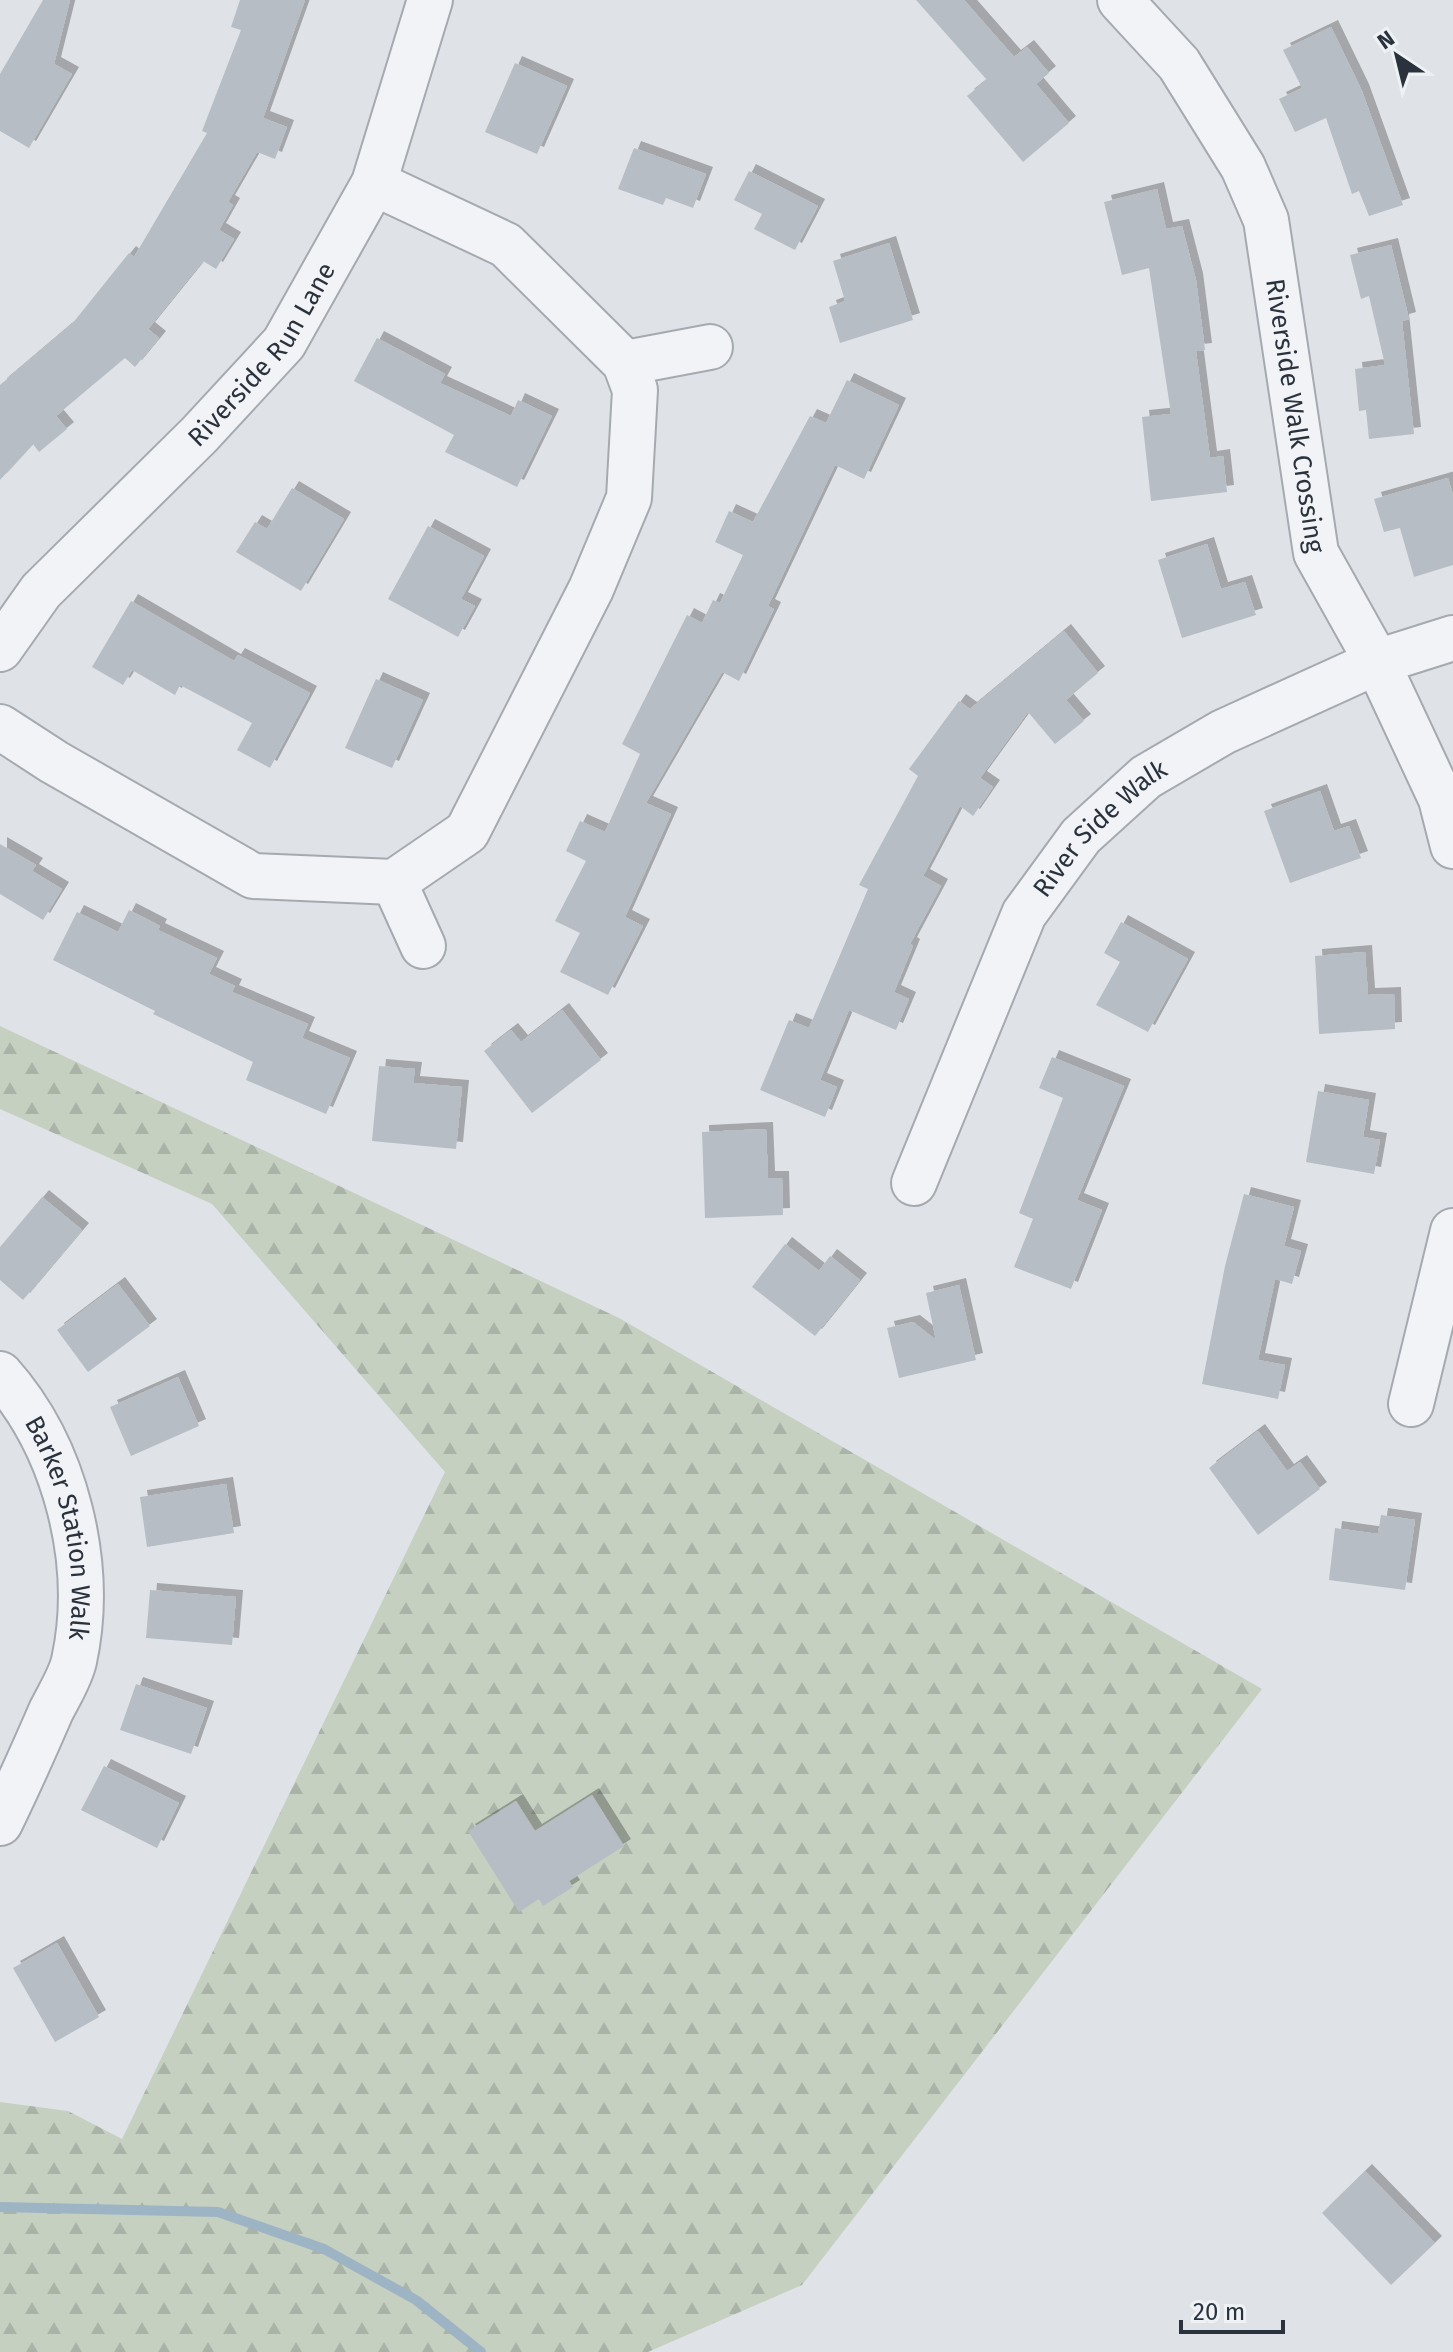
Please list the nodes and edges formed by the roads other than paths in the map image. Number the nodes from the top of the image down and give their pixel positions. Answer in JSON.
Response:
{"nodes":[{"id":1,"x":430,"y":0,"type":"edge"},
{"id":2,"x":1120,"y":0,"type":"edge"},
{"id":3,"x":374,"y":183,"type":"junction"},
{"id":4,"x":710,"y":347,"type":"dead end"},
{"id":5,"x":625,"y":363,"type":"junction"},
{"id":6,"x":1453,"y":638,"type":"edge"},
{"id":7,"x":0,"y":649,"type":"edge"},
{"id":8,"x":1377,"y":662,"type":"junction"},
{"id":9,"x":0,"y":727,"type":"edge"},
{"id":10,"x":1453,"y":846,"type":"edge"},
{"id":11,"x":394,"y":882,"type":"junction"},
{"id":12,"x":423,"y":946,"type":"dead end"},
{"id":13,"x":914,"y":1183,"type":"dead end"},
{"id":14,"x":1453,"y":1231,"type":"edge"},
{"id":15,"x":0,"y":1374,"type":"edge"},
{"id":16,"x":1411,"y":1404,"type":"dead end"},
{"id":17,"x":0,"y":1823,"type":"edge"}],
"edges":[{"from":1,"to":3,"type":"street","name":"Riverside Run Lane"},
{"from":2,"to":8,"type":"street","name":"Riverside Walk Crossing"},
{"from":3,"to":5,"type":"street"},
{"from":3,"to":7,"type":"street","name":"Riverside Run Lane"},
{"from":4,"to":5,"type":"street"},
{"from":5,"to":11,"type":"street"},
{"from":6,"to":8,"type":"street","name":"River Side Walk"},
{"from":8,"to":10,"type":"street","name":"Riverside Walk Crossing"},
{"from":8,"to":13,"type":"street","name":"River Side Walk"},
{"from":9,"to":11,"type":"street"},
{"from":11,"to":12,"type":"street"},
{"from":14,"to":16,"type":"street"},
{"from":15,"to":17,"type":"street","name":"Barker Station Walk"}]}
